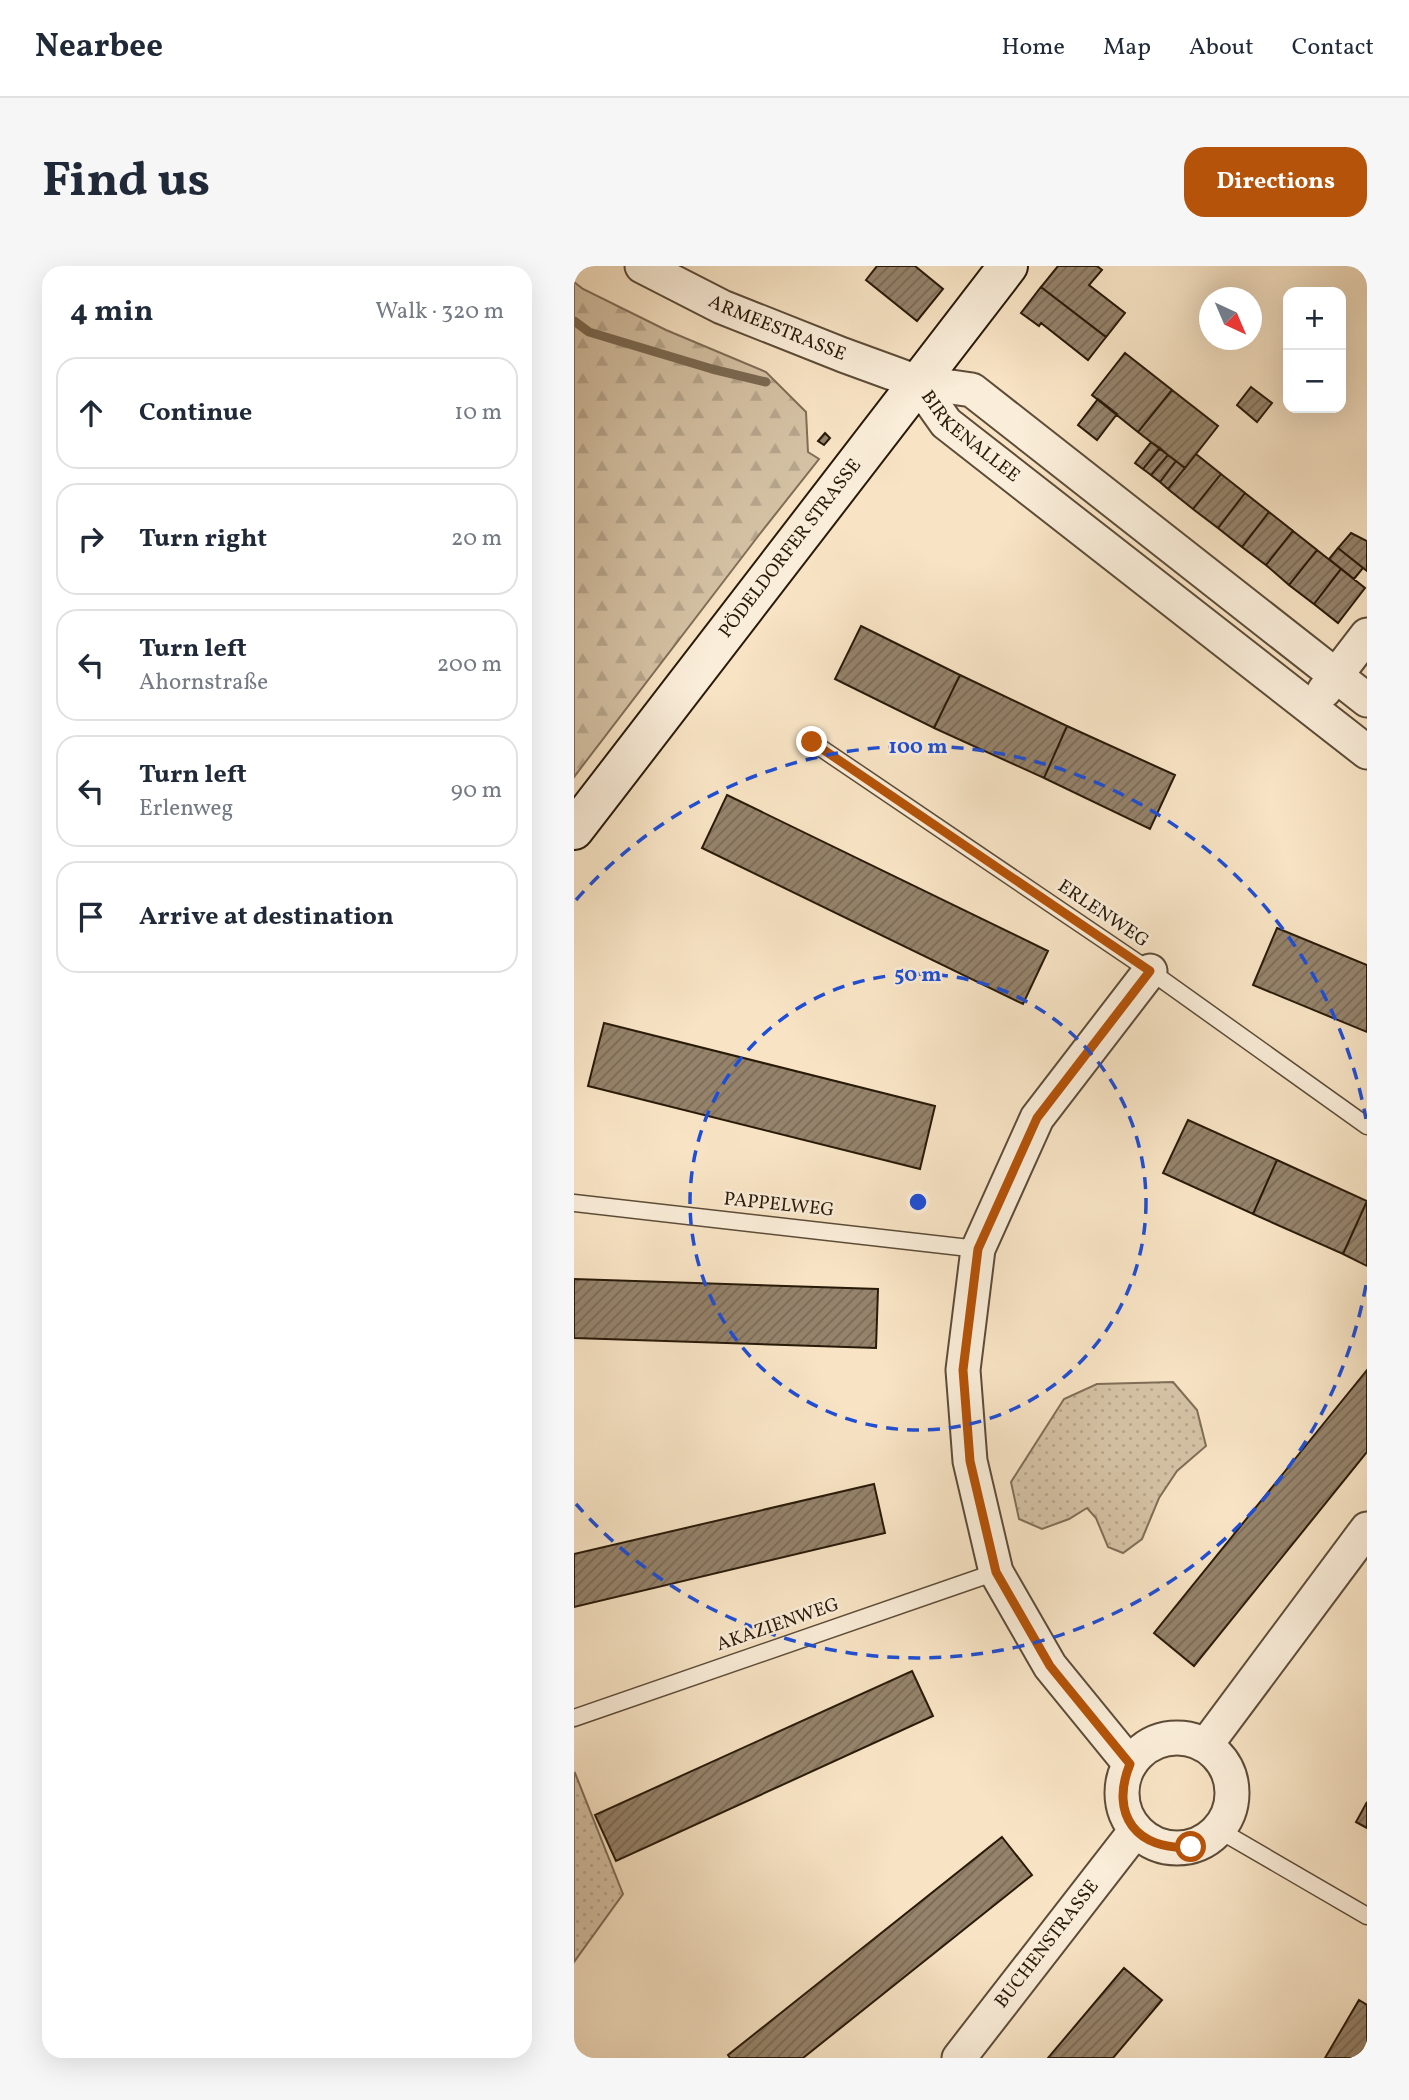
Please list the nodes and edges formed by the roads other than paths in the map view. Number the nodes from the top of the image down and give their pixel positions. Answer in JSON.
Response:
{"nodes":[{"id":1,"x":642,"y":266,"type":"edge"},
{"id":2,"x":1008,"y":266,"type":"edge"},
{"id":3,"x":917,"y":382,"type":"junction"},
{"id":4,"x":1367,"y":635,"type":"edge"},
{"id":5,"x":1336,"y":675,"type":"junction"},
{"id":6,"x":1367,"y":700,"type":"edge"},
{"id":7,"x":1312,"y":707,"type":"junction"},
{"id":8,"x":812,"y":742,"type":"dead end"},
{"id":9,"x":1367,"y":752,"type":"edge"},
{"id":10,"x":574,"y":830,"type":"edge"},
{"id":11,"x":1150,"y":971,"type":"junction"},
{"id":12,"x":1367,"y":1126,"type":"edge"},
{"id":13,"x":574,"y":1203,"type":"edge"},
{"id":14,"x":978,"y":1249,"type":"junction"},
{"id":15,"x":1367,"y":1529,"type":"edge"},
{"id":16,"x":996,"y":1572,"type":"junction"},
{"id":17,"x":574,"y":1718,"type":"edge"},
{"id":18,"x":1206,"y":1745,"type":"junction"},
{"id":19,"x":1130,"y":1764,"type":"junction"},
{"id":20,"x":1136,"y":1830,"type":"junction"},
{"id":21,"x":1219,"y":1830,"type":"junction"},
{"id":22,"x":1367,"y":1916,"type":"edge"},
{"id":23,"x":959,"y":2058,"type":"edge"}],
"edges":[{"from":1,"to":3,"type":"street","name":"ARMEESTRASSE"},
{"from":2,"to":3,"type":"main road","name":"PÖDELDORFER STRASSE"},
{"from":3,"to":5,"type":"street","name":"BIRKENALLEE"},
{"from":3,"to":7,"type":"street","name":"BIRKENALLEE"},
{"from":3,"to":10,"type":"main road","name":"PÖDELDORFER STRASSE"},
{"from":4,"to":5,"type":"street"},
{"from":5,"to":6,"type":"street","name":"BIRKENALLEE"},
{"from":5,"to":7,"type":"street"},
{"from":7,"to":9,"type":"street","name":"BIRKENALLEE"},
{"from":8,"to":11,"type":"lane","name":"ERLENWEG"},
{"from":11,"to":12,"type":"lane","name":"ERLENWEG"},
{"from":11,"to":14,"type":"street"},
{"from":13,"to":14,"type":"lane","name":"PAPPELWEG"},
{"from":14,"to":16,"type":"street"},
{"from":15,"to":18,"type":"street"},
{"from":16,"to":17,"type":"lane","name":"AKAZIENWEG"},
{"from":16,"to":19,"type":"street"},
{"from":18,"to":19,"type":"street"},
{"from":18,"to":21,"type":"street"},
{"from":19,"to":20,"type":"street"},
{"from":20,"to":21,"type":"street"},
{"from":20,"to":23,"type":"street","name":"BUCHENSTRASSE"},
{"from":21,"to":22,"type":"lane"}]}
